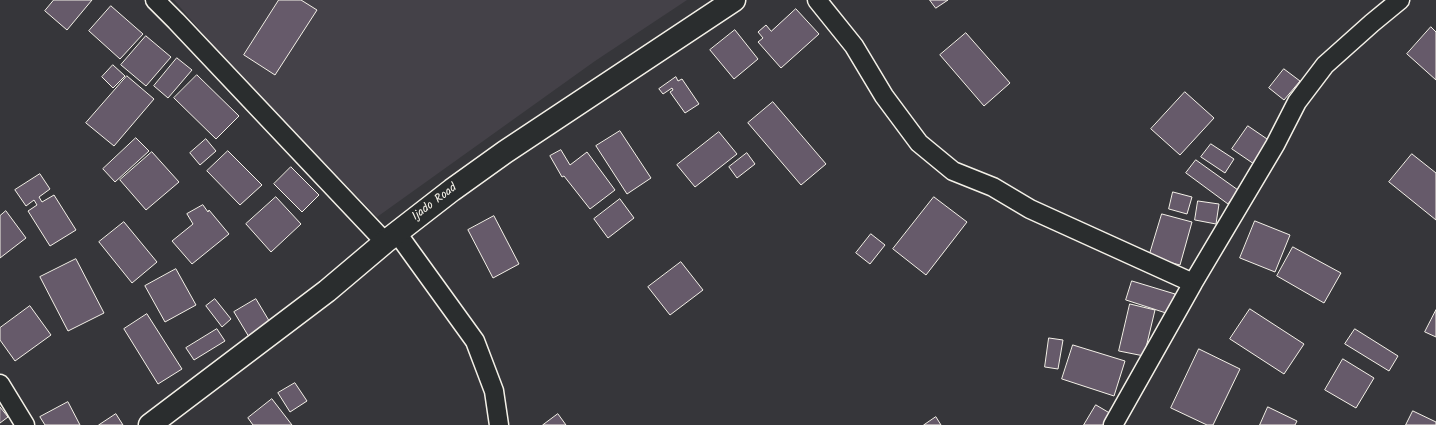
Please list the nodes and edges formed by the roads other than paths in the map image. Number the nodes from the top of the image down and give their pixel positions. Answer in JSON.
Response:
{"nodes":[{"id":1,"x":155,"y":0,"type":"edge"},
{"id":2,"x":817,"y":0,"type":"edge"},
{"id":3,"x":1400,"y":0,"type":"edge"},
{"id":4,"x":727,"y":2,"type":"edge"},
{"id":5,"x":391,"y":238,"type":"junction"},
{"id":6,"x":1193,"y":283,"type":"junction"},
{"id":7,"x":0,"y":384,"type":"edge"},
{"id":8,"x":25,"y":425,"type":"edge"},
{"id":9,"x":150,"y":425,"type":"edge"},
{"id":10,"x":499,"y":425,"type":"edge"},
{"id":11,"x":1114,"y":425,"type":"edge"}],
"edges":[{"from":1,"to":5,"type":"street"},
{"from":2,"to":6,"type":"street"},
{"from":3,"to":6,"type":"street"},
{"from":4,"to":5,"type":"street","name":"Ijado Road"},
{"from":5,"to":9,"type":"street","name":"Ijado Road"},
{"from":5,"to":10,"type":"street"},
{"from":6,"to":11,"type":"street"},
{"from":7,"to":8,"type":"street"}]}
